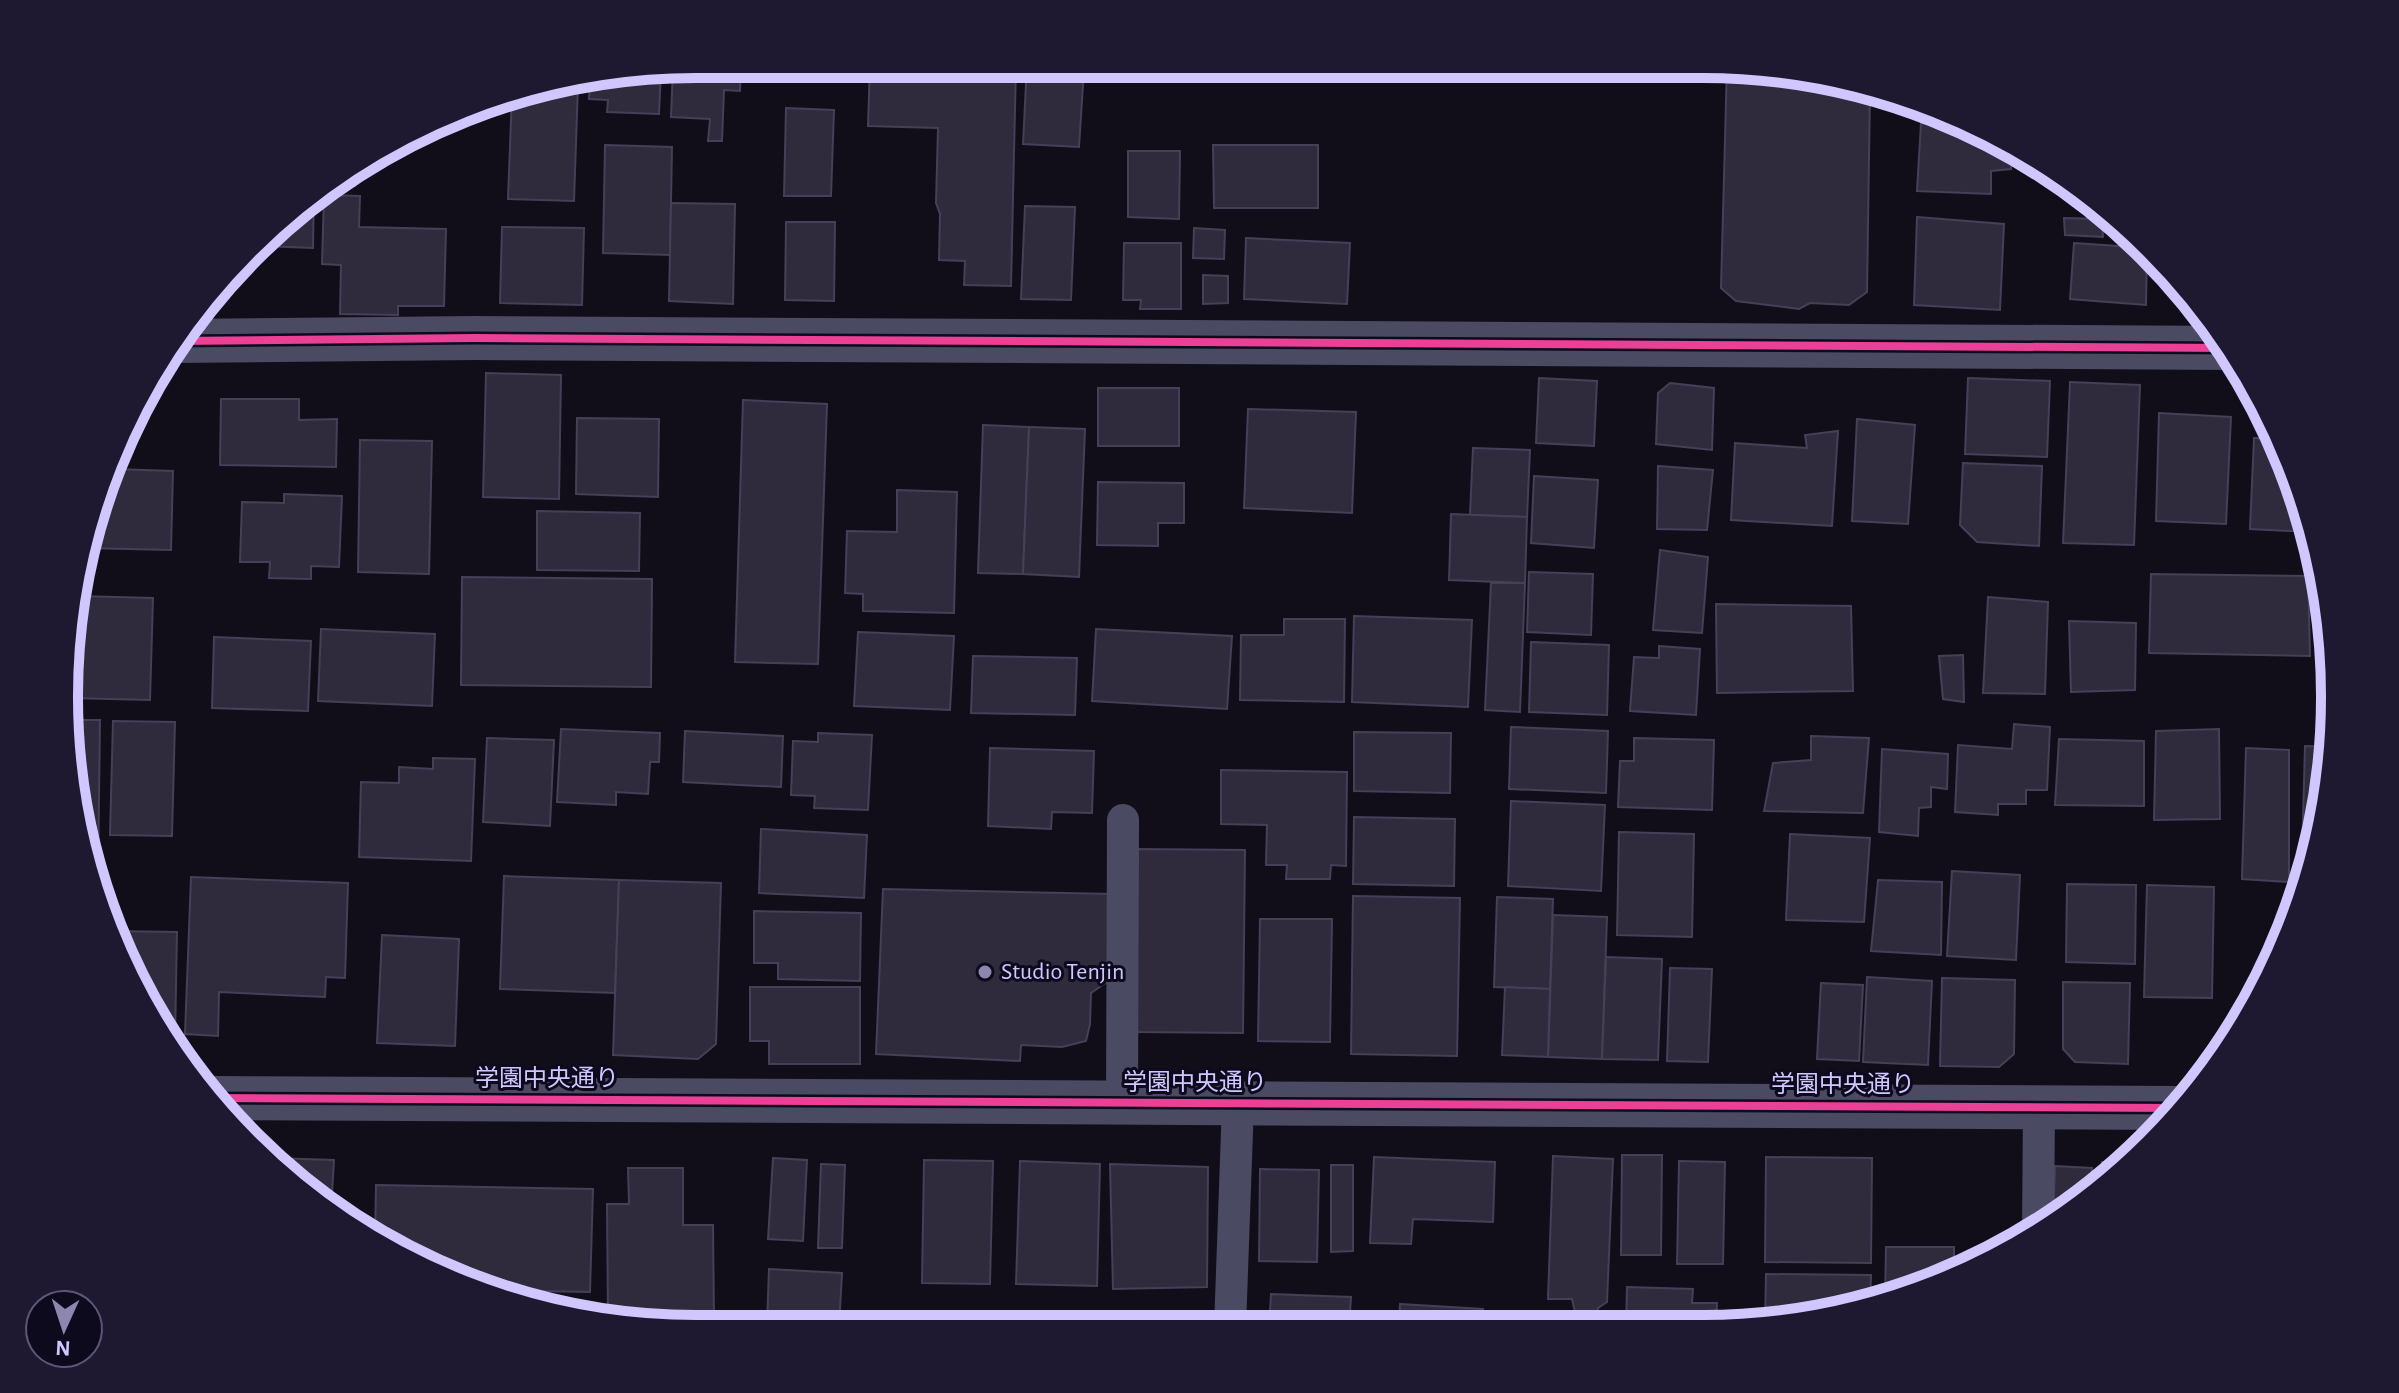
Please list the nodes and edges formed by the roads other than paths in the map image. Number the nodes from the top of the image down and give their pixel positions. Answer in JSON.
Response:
{"nodes":[{"id":1,"x":191,"y":341,"type":"edge"},
{"id":2,"x":2213,"y":348,"type":"edge"},
{"id":3,"x":1123,"y":820,"type":"dead end"},
{"id":4,"x":227,"y":1099,"type":"edge"},
{"id":5,"x":1122,"y":1102,"type":"junction"},
{"id":6,"x":1238,"y":1103,"type":"junction"},
{"id":7,"x":2039,"y":1106,"type":"junction"},
{"id":8,"x":2164,"y":1108,"type":"edge"},
{"id":9,"x":2038,"y":1216,"type":"edge"},
{"id":10,"x":1230,"y":1315,"type":"edge"}],
"edges":[{"from":1,"to":2,"type":"street"},
{"from":3,"to":5,"type":"lane"},
{"from":4,"to":5,"type":"street","name":"学園中央通り"},
{"from":5,"to":6,"type":"street","name":"学園中央通り"},
{"from":6,"to":7,"type":"street","name":"学園中央通り"},
{"from":6,"to":10,"type":"lane"},
{"from":7,"to":8,"type":"street","name":"学園中央通り"},
{"from":7,"to":9,"type":"lane"}]}
